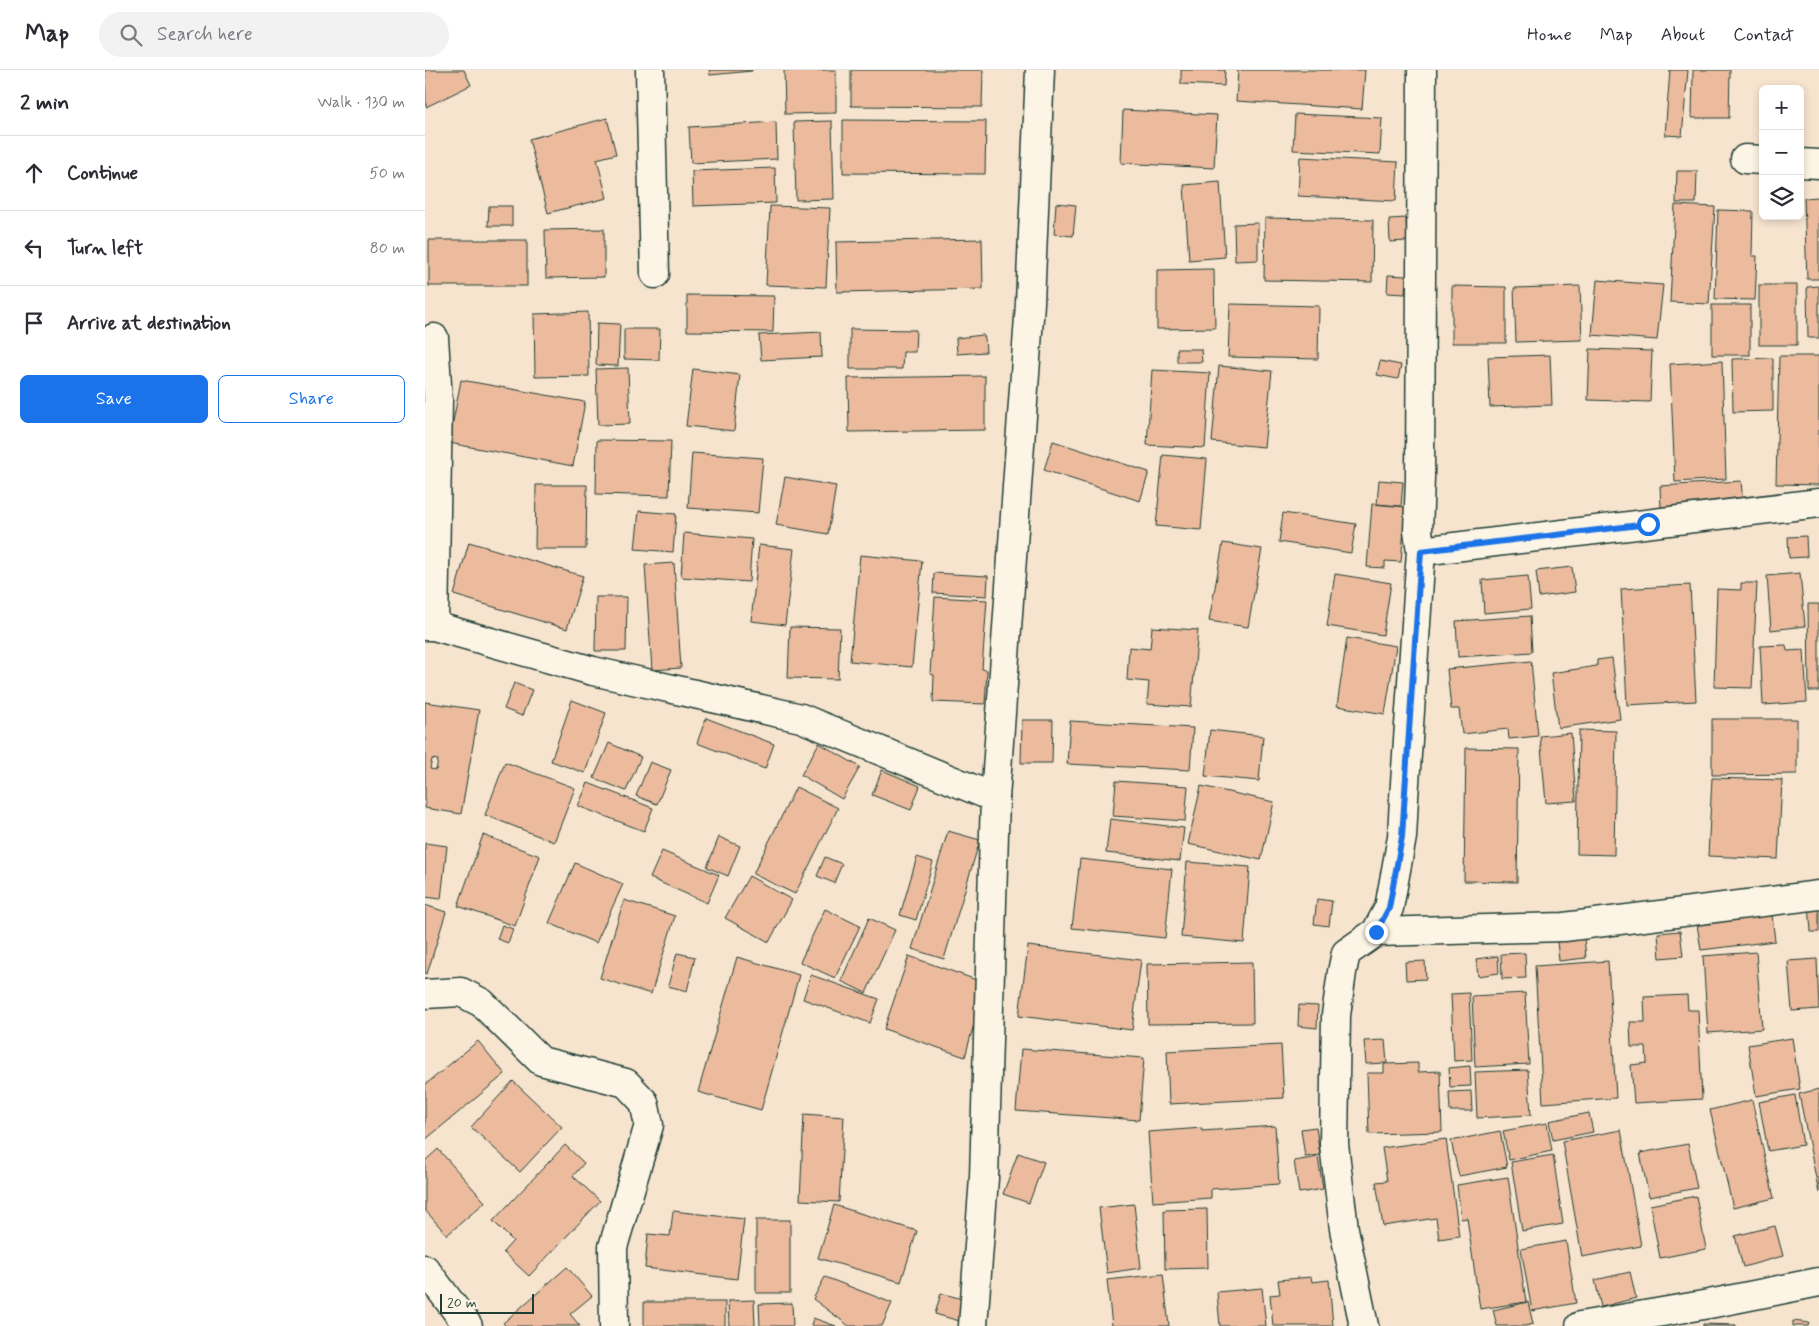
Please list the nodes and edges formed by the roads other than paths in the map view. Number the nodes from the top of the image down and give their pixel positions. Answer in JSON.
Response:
{"nodes":[{"id":1,"x":650,"y":70,"type":"edge"},
{"id":2,"x":1040,"y":70,"type":"edge"},
{"id":3,"x":1422,"y":70,"type":"edge"},
{"id":4,"x":1804,"y":163,"type":"edge"},
{"id":5,"x":1819,"y":164,"type":"edge"},
{"id":6,"x":655,"y":274,"type":"dead end"},
{"id":7,"x":434,"y":338,"type":"dead end"},
{"id":8,"x":1819,"y":503,"type":"edge"},
{"id":9,"x":1421,"y":551,"type":"junction"},
{"id":10,"x":430,"y":626,"type":"edge"},
{"id":11,"x":995,"y":798,"type":"junction"},
{"id":12,"x":1819,"y":894,"type":"edge"},
{"id":13,"x":1376,"y":932,"type":"junction"},
{"id":14,"x":425,"y":994,"type":"edge"},
{"id":15,"x":425,"y":1269,"type":"edge"},
{"id":16,"x":1819,"y":1282,"type":"edge"},
{"id":17,"x":468,"y":1326,"type":"edge"},
{"id":18,"x":614,"y":1326,"type":"edge"},
{"id":19,"x":973,"y":1326,"type":"edge"},
{"id":20,"x":1364,"y":1326,"type":"edge"},
{"id":21,"x":1580,"y":1326,"type":"edge"}],
"edges":[{"from":1,"to":6,"type":"street"},
{"from":2,"to":11,"type":"street"},
{"from":3,"to":9,"type":"street"},
{"from":4,"to":5,"type":"street"},
{"from":7,"to":10,"type":"street"},
{"from":8,"to":9,"type":"street"},
{"from":9,"to":13,"type":"street"},
{"from":10,"to":11,"type":"street"},
{"from":11,"to":19,"type":"street"},
{"from":12,"to":13,"type":"street"},
{"from":13,"to":20,"type":"street"},
{"from":14,"to":18,"type":"street"},
{"from":15,"to":17,"type":"street"},
{"from":16,"to":21,"type":"street"}]}
